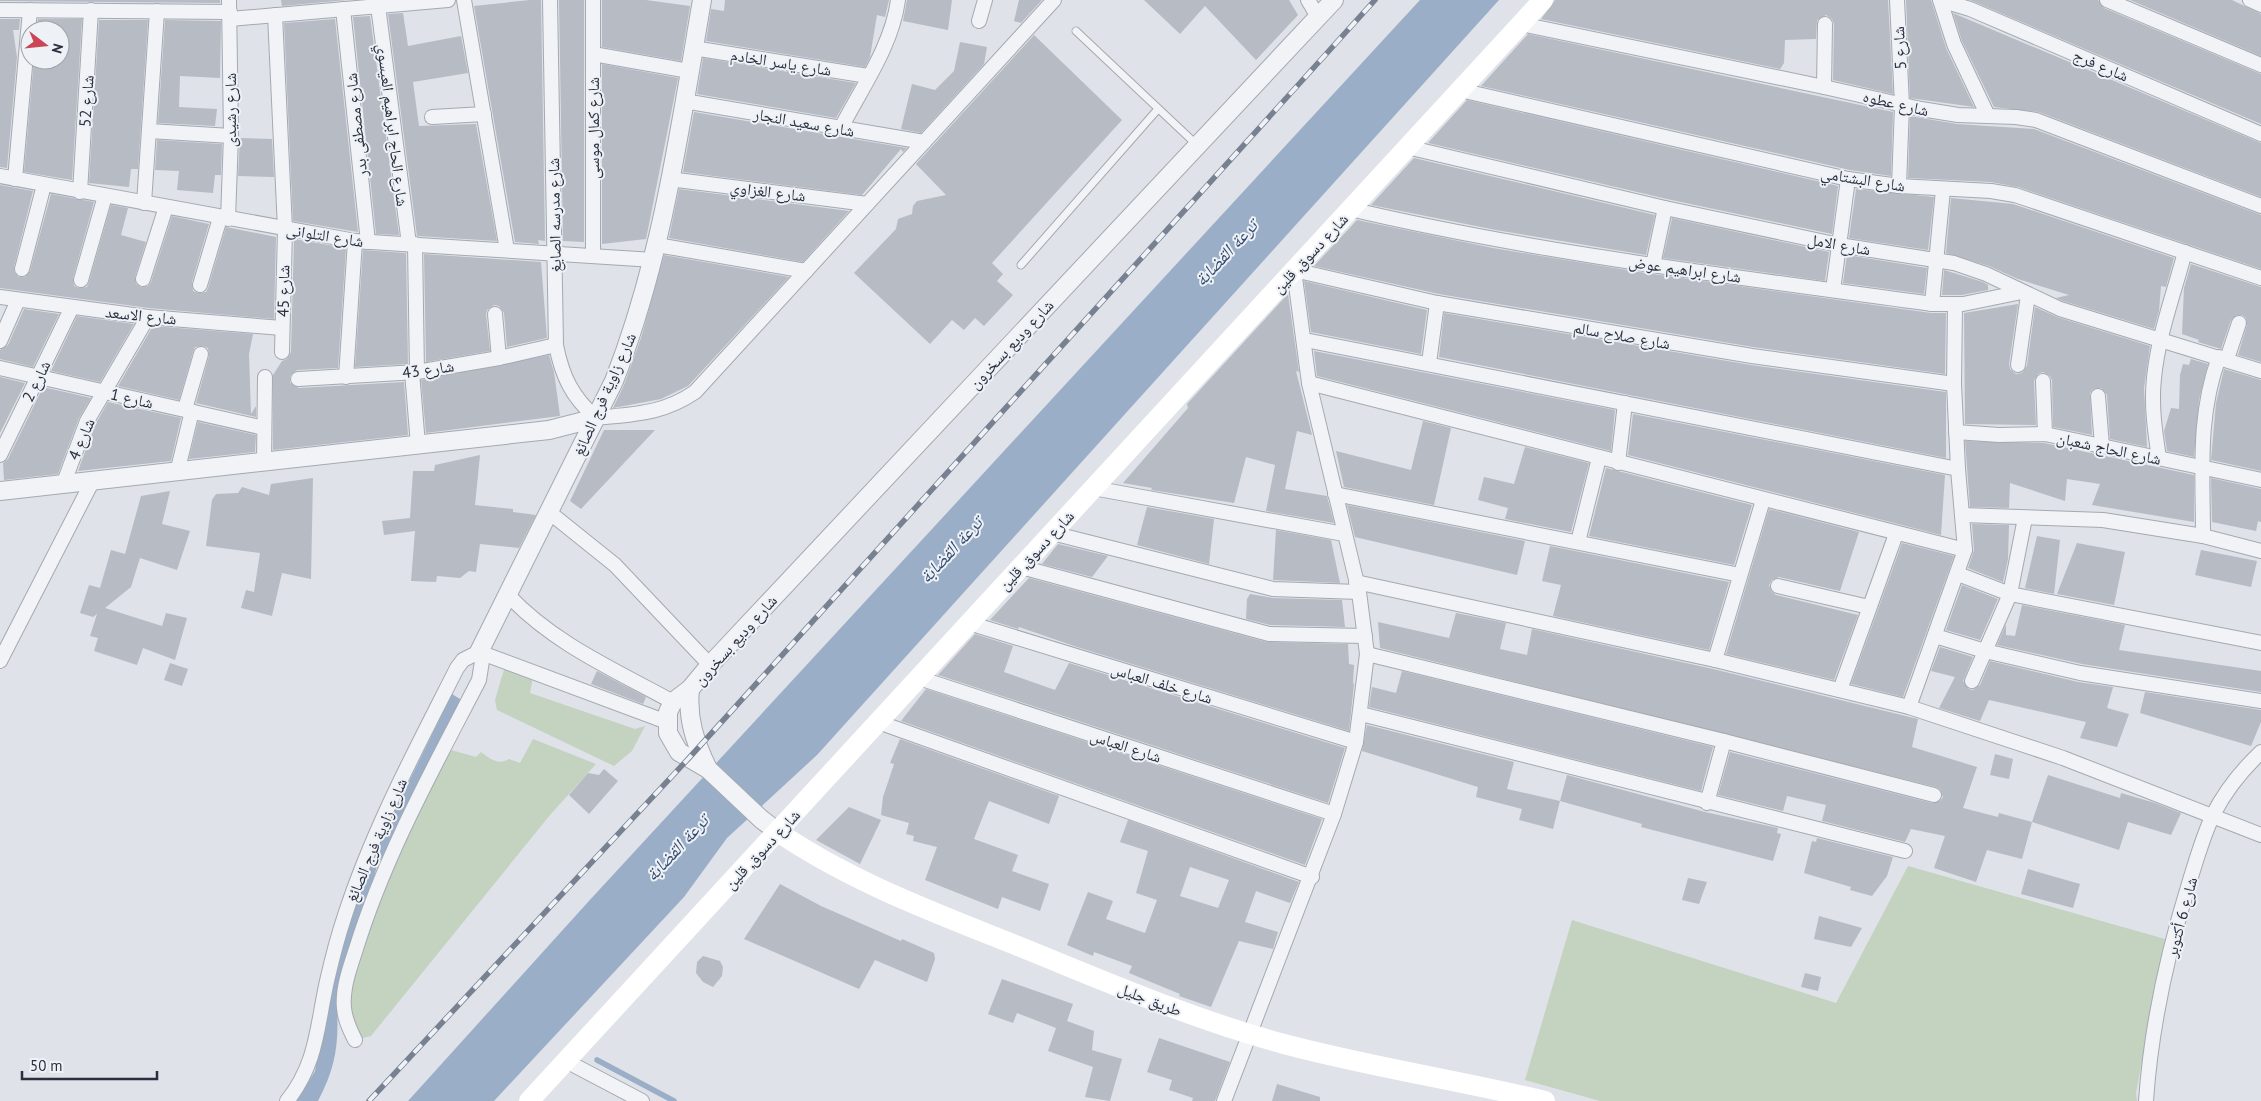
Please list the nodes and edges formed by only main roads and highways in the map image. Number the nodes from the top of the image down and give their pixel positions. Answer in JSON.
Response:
{"nodes":[{"id":1,"x":1543,"y":0,"type":"edge"},
{"id":2,"x":778,"y":832,"type":"junction"},
{"id":3,"x":529,"y":1101,"type":"edge"},
{"id":4,"x":1545,"y":1101,"type":"edge"}],
"edges":[{"from":1,"to":2,"type":"main road","name":"شارع دسوق, قلين"},
{"from":2,"to":3,"type":"main road","name":"شارع دسوق, قلين"},
{"from":2,"to":4,"type":"main road","name":"طريق جليل"}]}
